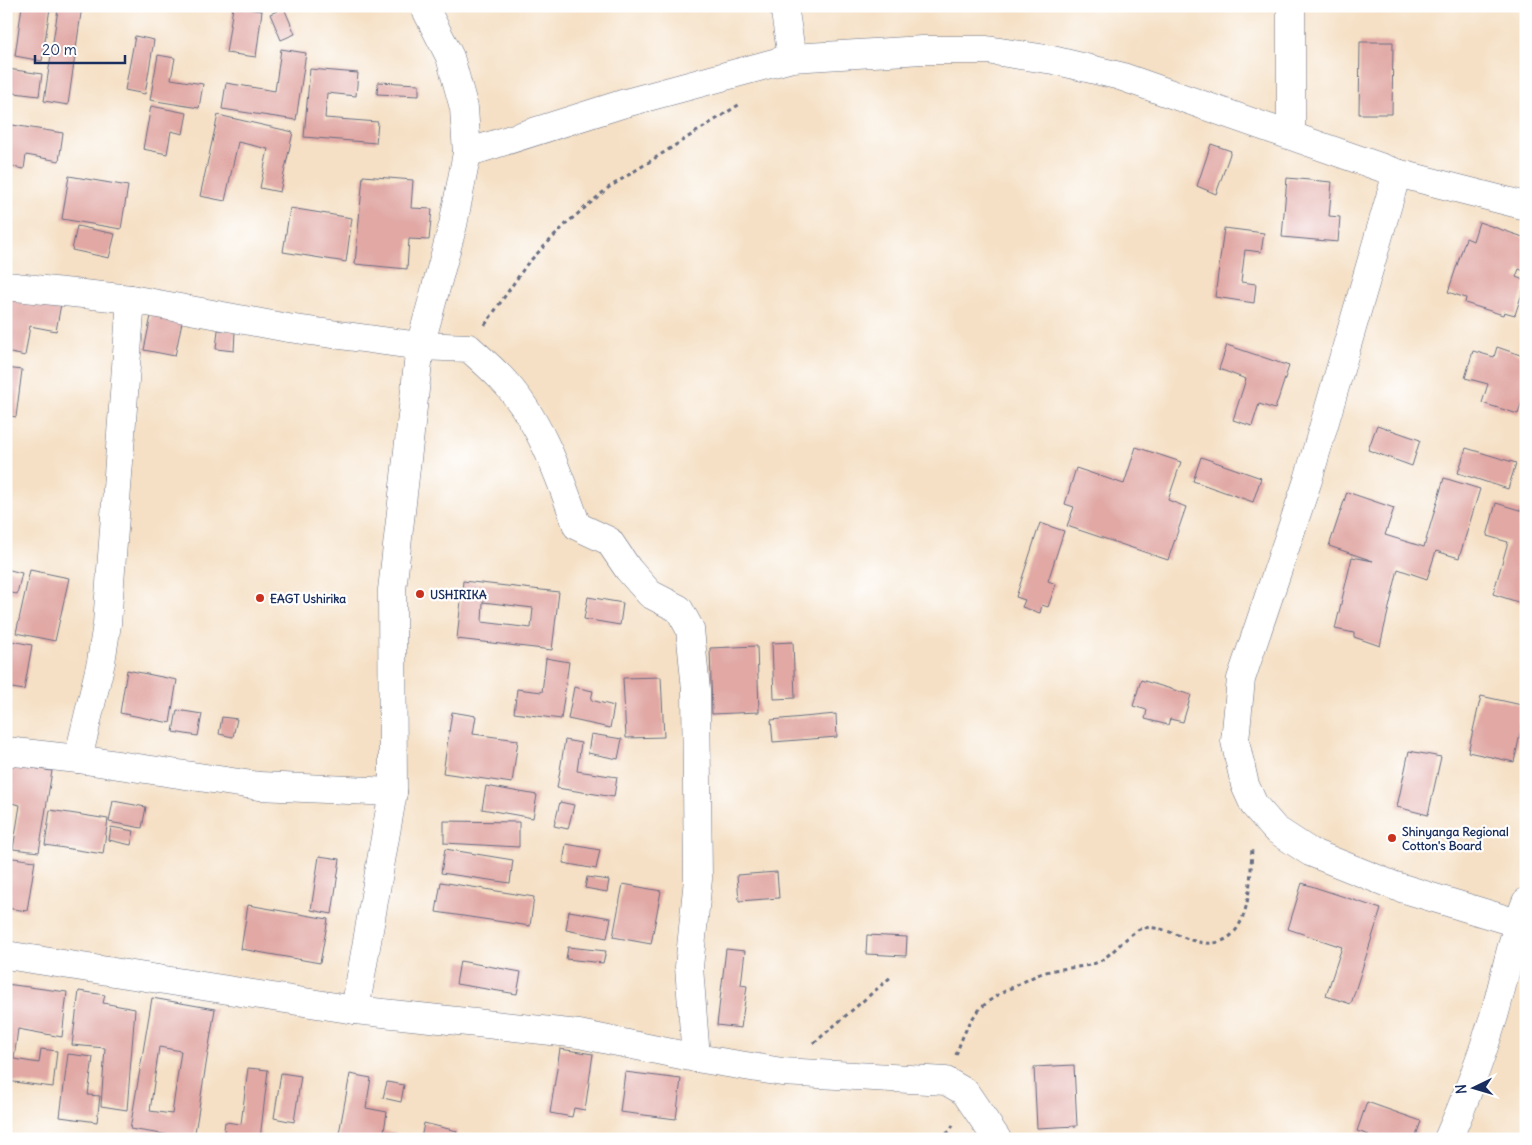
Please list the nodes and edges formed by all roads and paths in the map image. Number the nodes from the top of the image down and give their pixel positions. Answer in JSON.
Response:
{"nodes":[{"id":1,"x":424,"y":6,"type":"edge"},
{"id":2,"x":784,"y":6,"type":"edge"},
{"id":3,"x":1291,"y":6,"type":"edge"},
{"id":4,"x":792,"y":58,"type":"junction"},
{"id":5,"x":745,"y":101,"type":"dead end"},
{"id":6,"x":1291,"y":135,"type":"junction"},
{"id":7,"x":467,"y":153,"type":"junction"},
{"id":8,"x":1397,"y":173,"type":"junction"},
{"id":9,"x":1526,"y":206,"type":"edge"},
{"id":10,"x":6,"y":286,"type":"edge"},
{"id":11,"x":131,"y":299,"type":"junction"},
{"id":12,"x":420,"y":346,"type":"junction"},
{"id":13,"x":469,"y":348,"type":"junction"},
{"id":14,"x":6,"y":751,"type":"edge"},
{"id":15,"x":78,"y":759,"type":"junction"},
{"id":16,"x":393,"y":792,"type":"junction"},
{"id":17,"x":1254,"y":805,"type":"junction"},
{"id":18,"x":1522,"y":912,"type":"edge"},
{"id":19,"x":6,"y":955,"type":"edge"},
{"id":20,"x":892,"y":976,"type":"dead end"},
{"id":21,"x":355,"y":1010,"type":"junction"},
{"id":22,"x":696,"y":1058,"type":"junction"},
{"id":23,"x":782,"y":1072,"type":"junction"},
{"id":24,"x":946,"y":1081,"type":"junction"},
{"id":25,"x":997,"y":1139,"type":"edge"},
{"id":26,"x":1448,"y":1139,"type":"edge"}],
"edges":[{"from":1,"to":7,"type":"street"},
{"from":2,"to":4,"type":"street"},
{"from":3,"to":6,"type":"street"},
{"from":4,"to":6,"type":"street"},
{"from":4,"to":7,"type":"street"},
{"from":5,"to":13,"type":"path"},
{"from":6,"to":8,"type":"street"},
{"from":7,"to":12,"type":"street"},
{"from":8,"to":9,"type":"street"},
{"from":8,"to":17,"type":"street"},
{"from":10,"to":11,"type":"street"},
{"from":11,"to":12,"type":"street"},
{"from":11,"to":15,"type":"street"},
{"from":12,"to":13,"type":"street"},
{"from":12,"to":16,"type":"street"},
{"from":13,"to":22,"type":"street"},
{"from":14,"to":15,"type":"street"},
{"from":15,"to":16,"type":"street"},
{"from":16,"to":21,"type":"street"},
{"from":17,"to":18,"type":"street"},
{"from":17,"to":24,"type":"path"},
{"from":18,"to":26,"type":"street"},
{"from":19,"to":21,"type":"street"},
{"from":20,"to":23,"type":"path"},
{"from":21,"to":22,"type":"street"},
{"from":22,"to":23,"type":"street"},
{"from":23,"to":24,"type":"street"},
{"from":24,"to":25,"type":"street"}]}
